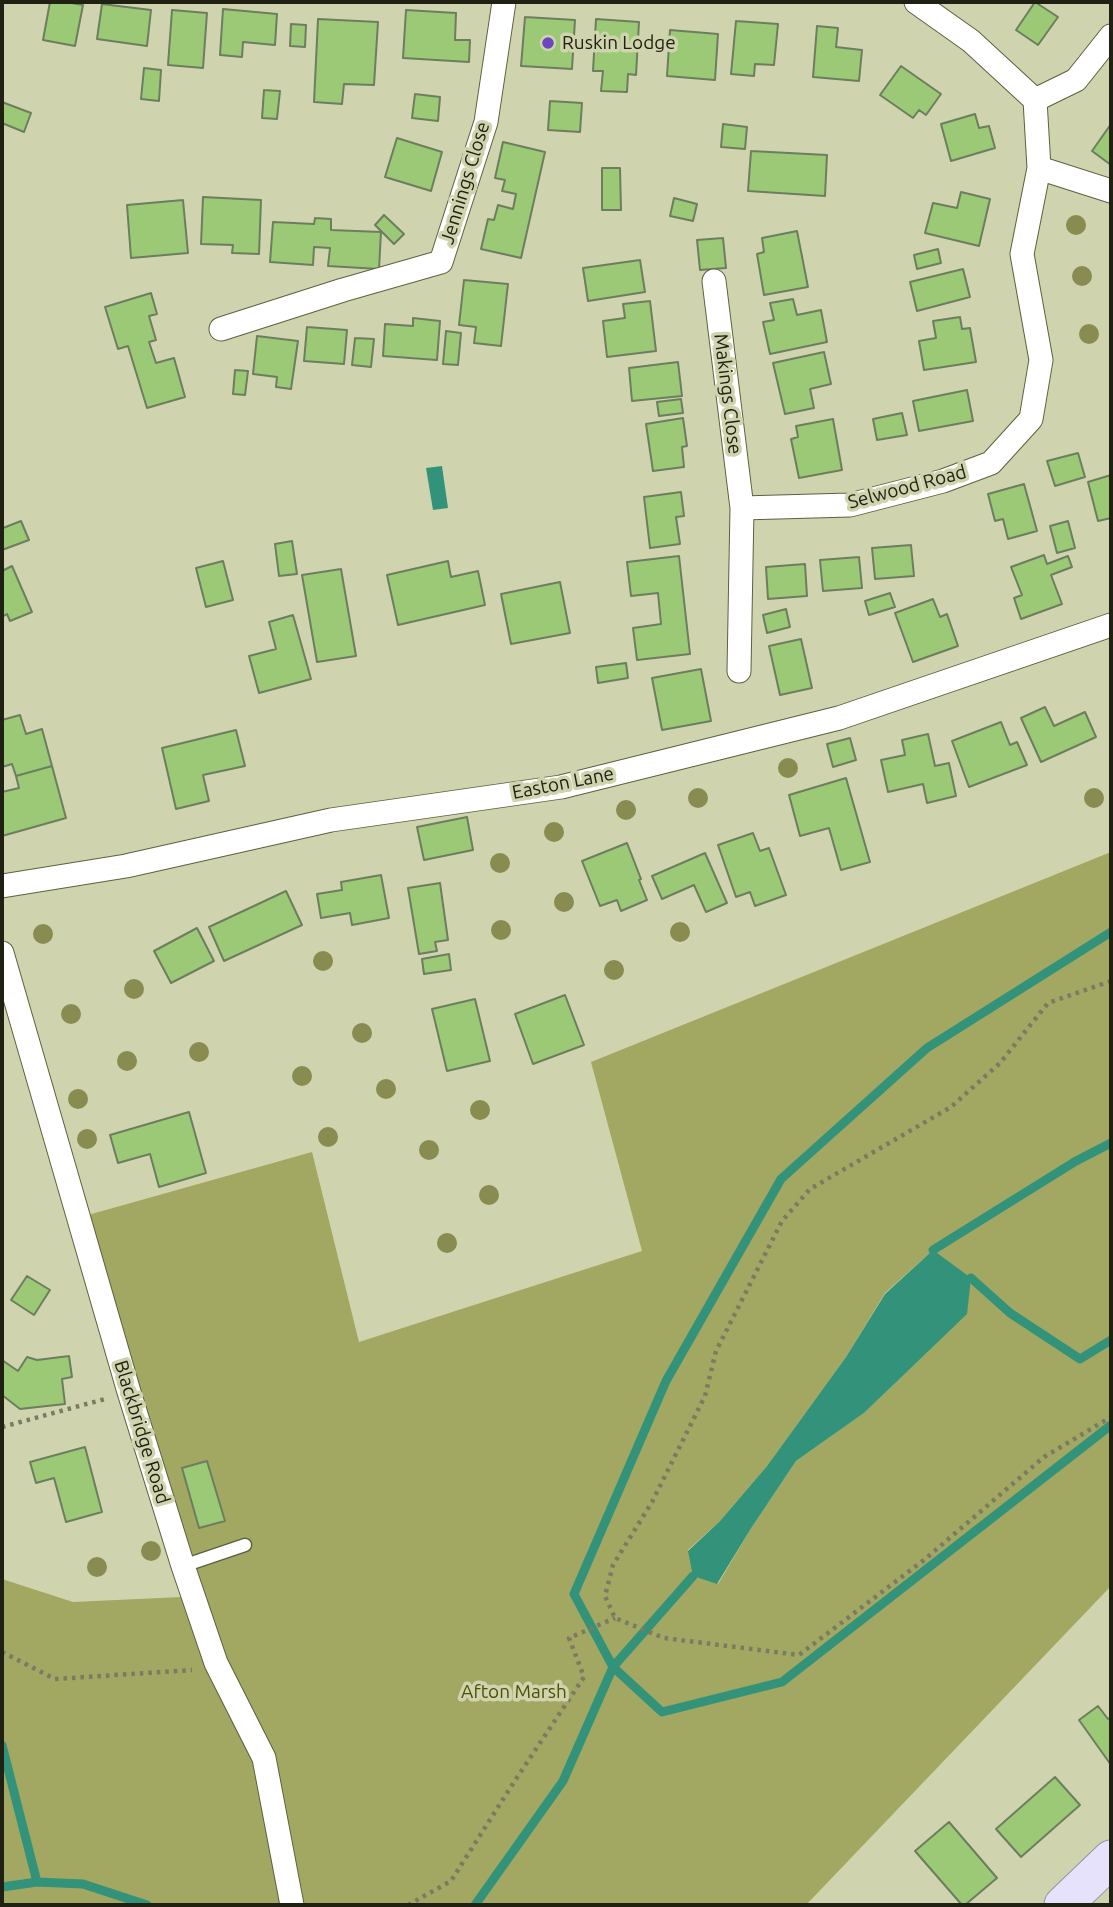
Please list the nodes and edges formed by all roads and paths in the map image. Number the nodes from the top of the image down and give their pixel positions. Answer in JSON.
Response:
{"nodes":[{"id":1,"x":504,"y":2,"type":"edge"},
{"id":2,"x":916,"y":2,"type":"edge"},
{"id":3,"x":1111,"y":36,"type":"edge"},
{"id":4,"x":1035,"y":100,"type":"junction"},
{"id":5,"x":1038,"y":168,"type":"junction"},
{"id":6,"x":1111,"y":191,"type":"edge"},
{"id":7,"x":714,"y":281,"type":"dead end"},
{"id":8,"x":221,"y":329,"type":"dead end"},
{"id":9,"x":742,"y":508,"type":"junction"},
{"id":10,"x":1111,"y":625,"type":"edge"},
{"id":11,"x":739,"y":671,"type":"dead end"},
{"id":12,"x":2,"y":886,"type":"edge"},
{"id":13,"x":2,"y":953,"type":"edge"},
{"id":14,"x":1111,"y":981,"type":"edge"},
{"id":15,"x":129,"y":1392,"type":"junction"},
{"id":16,"x":1111,"y":1417,"type":"edge"},
{"id":17,"x":2,"y":1427,"type":"edge"},
{"id":18,"x":245,"y":1545,"type":"dead end"},
{"id":19,"x":183,"y":1566,"type":"junction"},
{"id":20,"x":615,"y":1618,"type":"junction"},
{"id":21,"x":2,"y":1652,"type":"edge"},
{"id":22,"x":216,"y":1663,"type":"junction"},
{"id":23,"x":1111,"y":1859,"type":"edge"},
{"id":24,"x":292,"y":1905,"type":"edge"},
{"id":25,"x":408,"y":1905,"type":"edge"},
{"id":26,"x":1063,"y":1905,"type":"edge"}],
"edges":[{"from":1,"to":8,"type":"street","name":"Jennings Close"},
{"from":2,"to":4,"type":"street"},
{"from":3,"to":4,"type":"street"},
{"from":4,"to":5,"type":"street","name":"Selwood Road"},
{"from":5,"to":6,"type":"street"},
{"from":5,"to":9,"type":"street","name":"Selwood Road"},
{"from":7,"to":9,"type":"street","name":"Makings Close"},
{"from":9,"to":11,"type":"street"},
{"from":10,"to":12,"type":"street","name":"Easton Lane"},
{"from":13,"to":15,"type":"street","name":"Blackbridge Road"},
{"from":14,"to":20,"type":"path"},
{"from":15,"to":17,"type":"path"},
{"from":15,"to":19,"type":"street","name":"Blackbridge Road"},
{"from":16,"to":20,"type":"path"},
{"from":18,"to":19,"type":"lane"},
{"from":19,"to":22,"type":"street","name":"Blackbridge Road"},
{"from":20,"to":25,"type":"path"},
{"from":21,"to":22,"type":"path"},
{"from":22,"to":24,"type":"street","name":"Blackbridge Road"},
{"from":23,"to":26,"type":"main road"}]}
